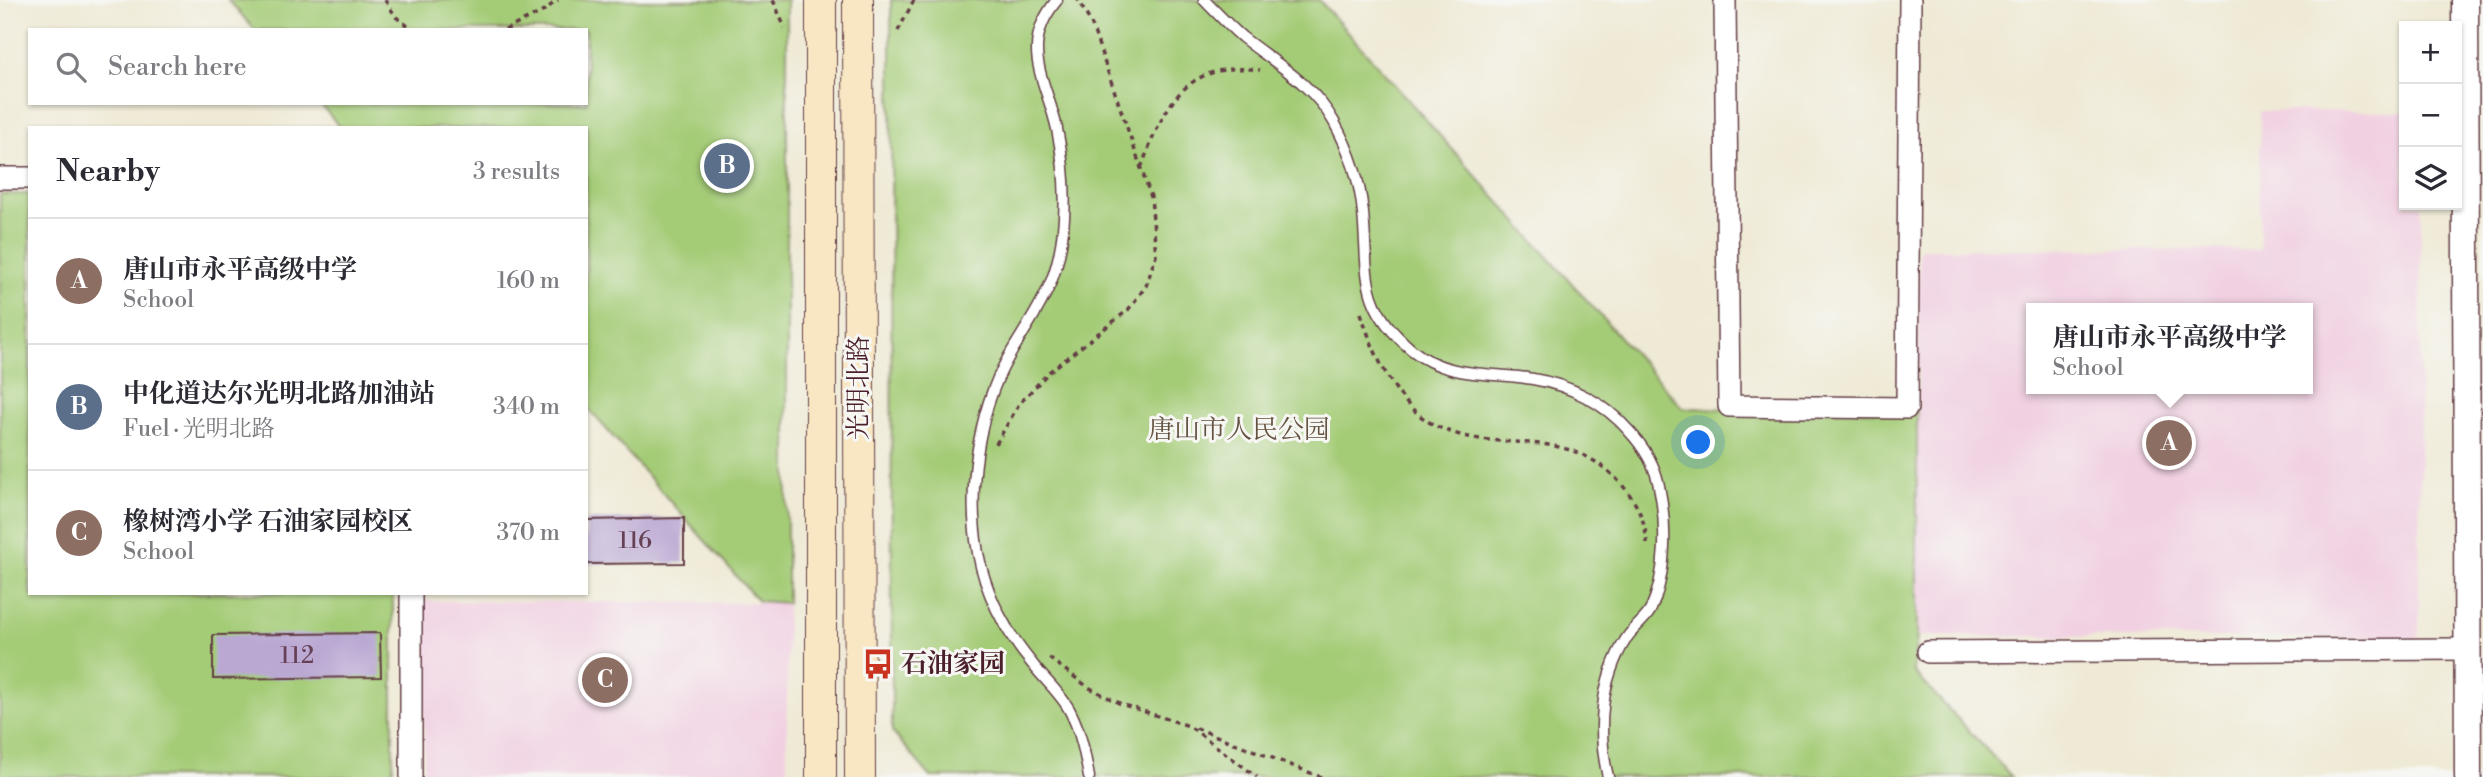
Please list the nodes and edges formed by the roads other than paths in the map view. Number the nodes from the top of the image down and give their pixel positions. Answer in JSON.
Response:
{"nodes":[{"id":1,"x":821,"y":0,"type":"edge"},
{"id":2,"x":858,"y":0,"type":"edge"},
{"id":3,"x":1057,"y":0,"type":"edge"},
{"id":4,"x":1205,"y":0,"type":"edge"},
{"id":5,"x":1725,"y":0,"type":"edge"},
{"id":6,"x":1910,"y":0,"type":"edge"},
{"id":7,"x":2465,"y":0,"type":"edge"},
{"id":8,"x":28,"y":177,"type":"edge"},
{"id":9,"x":0,"y":178,"type":"edge"},
{"id":10,"x":411,"y":595,"type":"edge"},
{"id":11,"x":2467,"y":649,"type":"junction"},
{"id":12,"x":1928,"y":652,"type":"dead end"},
{"id":13,"x":411,"y":777,"type":"edge"},
{"id":14,"x":821,"y":777,"type":"edge"},
{"id":15,"x":860,"y":777,"type":"edge"},
{"id":16,"x":1089,"y":777,"type":"edge"},
{"id":17,"x":1608,"y":777,"type":"edge"},
{"id":18,"x":2468,"y":777,"type":"edge"}],
"edges":[{"from":1,"to":14,"type":"main road","name":"光明北路"},
{"from":2,"to":15,"type":"main road","name":"光明北路"},
{"from":3,"to":16,"type":"lane"},
{"from":4,"to":17,"type":"lane"},
{"from":5,"to":6,"type":"street"},
{"from":7,"to":11,"type":"street"},
{"from":8,"to":9,"type":"street"},
{"from":10,"to":13,"type":"street"},
{"from":11,"to":12,"type":"street"},
{"from":11,"to":18,"type":"street"}]}
